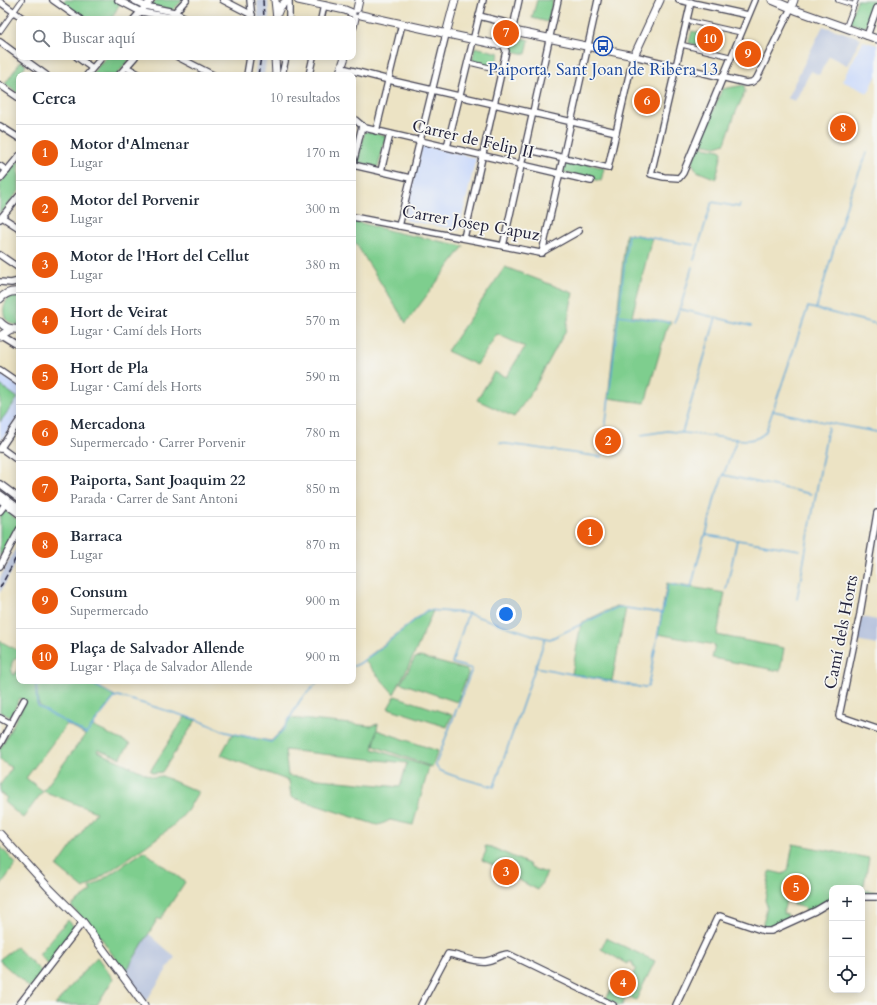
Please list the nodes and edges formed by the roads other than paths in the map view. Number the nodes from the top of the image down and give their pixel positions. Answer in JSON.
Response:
{"nodes":[{"id":1,"x":22,"y":0,"type":"edge"},
{"id":2,"x":53,"y":0,"type":"edge"},
{"id":3,"x":118,"y":0,"type":"edge"},
{"id":4,"x":133,"y":0,"type":"edge"},
{"id":5,"x":152,"y":0,"type":"edge"},
{"id":6,"x":186,"y":0,"type":"edge"},
{"id":7,"x":223,"y":0,"type":"edge"},
{"id":8,"x":250,"y":0,"type":"edge"},
{"id":9,"x":271,"y":0,"type":"edge"},
{"id":10,"x":275,"y":0,"type":"edge"},
{"id":11,"x":288,"y":0,"type":"edge"},
{"id":12,"x":298,"y":0,"type":"edge"},
{"id":13,"x":359,"y":0,"type":"edge"},
{"id":14,"x":455,"y":0,"type":"edge"},
{"id":15,"x":482,"y":0,"type":"edge"},
{"id":16,"x":518,"y":0,"type":"edge"},
{"id":17,"x":558,"y":0,"type":"edge"},
{"id":18,"x":598,"y":0,"type":"edge"},
{"id":19,"x":660,"y":0,"type":"edge"},
{"id":20,"x":680,"y":0,"type":"edge"},
{"id":21,"x":755,"y":0,"type":"edge"},
{"id":22,"x":772,"y":0,"type":"edge"},
{"id":23,"x":794,"y":0,"type":"edge"},
{"id":24,"x":838,"y":0,"type":"edge"},
{"id":25,"x":856,"y":0,"type":"edge"},
{"id":26,"x":0,"y":2,"type":"edge"},
{"id":27,"x":691,"y":2,"type":"junction"},
{"id":28,"x":324,"y":5,"type":"junction"},
{"id":29,"x":854,"y":5,"type":"junction"},
{"id":30,"x":145,"y":6,"type":"junction"},
{"id":31,"x":791,"y":8,"type":"junction"},
{"id":32,"x":877,"y":8,"type":"edge"},
{"id":33,"x":141,"y":12,"type":"junction"},
{"id":34,"x":356,"y":14,"type":"junction"},
{"id":35,"x":748,"y":15,"type":"junction"},
{"id":36,"x":20,"y":16,"type":"edge"},
{"id":37,"x":76,"y":16,"type":"edge"},
{"id":38,"x":137,"y":16,"type":"edge"},
{"id":39,"x":166,"y":16,"type":"edge"},
{"id":40,"x":170,"y":16,"type":"edge"},
{"id":41,"x":173,"y":16,"type":"edge"},
{"id":42,"x":250,"y":16,"type":"edge"},
{"id":43,"x":252,"y":16,"type":"edge"},
{"id":44,"x":275,"y":16,"type":"edge"},
{"id":45,"x":275,"y":16,"type":"edge"},
{"id":46,"x":276,"y":16,"type":"edge"},
{"id":47,"x":289,"y":16,"type":"edge"},
{"id":48,"x":322,"y":16,"type":"edge"},
{"id":49,"x":479,"y":16,"type":"junction"},
{"id":50,"x":689,"y":21,"type":"dead end"},
{"id":51,"x":402,"y":24,"type":"junction"},
{"id":52,"x":847,"y":24,"type":"dead end"},
{"id":53,"x":513,"y":29,"type":"junction"},
{"id":54,"x":0,"y":31,"type":"edge"},
{"id":55,"x":738,"y":32,"type":"dead end"},
{"id":56,"x":446,"y":34,"type":"junction"},
{"id":57,"x":866,"y":36,"type":"junction"},
{"id":58,"x":549,"y":38,"type":"junction"},
{"id":59,"x":877,"y":39,"type":"edge"},
{"id":60,"x":473,"y":40,"type":"junction"},
{"id":61,"x":0,"y":42,"type":"edge"},
{"id":62,"x":504,"y":44,"type":"junction"},
{"id":63,"x":683,"y":46,"type":"dead end"},
{"id":64,"x":587,"y":47,"type":"junction"},
{"id":65,"x":16,"y":53,"type":"edge"},
{"id":66,"x":634,"y":56,"type":"junction"},
{"id":67,"x":728,"y":56,"type":"dead end"},
{"id":68,"x":25,"y":60,"type":"edge"},
{"id":69,"x":81,"y":60,"type":"edge"},
{"id":70,"x":99,"y":60,"type":"edge"},
{"id":71,"x":132,"y":60,"type":"edge"},
{"id":72,"x":184,"y":60,"type":"edge"},
{"id":73,"x":250,"y":60,"type":"edge"},
{"id":74,"x":275,"y":60,"type":"edge"},
{"id":75,"x":279,"y":60,"type":"edge"},
{"id":76,"x":285,"y":60,"type":"edge"},
{"id":77,"x":312,"y":60,"type":"edge"},
{"id":78,"x":344,"y":60,"type":"edge"},
{"id":79,"x":467,"y":62,"type":"junction"},
{"id":80,"x":676,"y":66,"type":"junction"},
{"id":81,"x":126,"y":67,"type":"junction"},
{"id":82,"x":92,"y":68,"type":"junction"},
{"id":83,"x":341,"y":71,"type":"edge"},
{"id":84,"x":42,"y":72,"type":"edge"},
{"id":85,"x":89,"y":72,"type":"edge"},
{"id":86,"x":122,"y":72,"type":"edge"},
{"id":87,"x":135,"y":72,"type":"edge"},
{"id":88,"x":207,"y":72,"type":"edge"},
{"id":89,"x":248,"y":72,"type":"edge"},
{"id":90,"x":276,"y":72,"type":"edge"},
{"id":91,"x":281,"y":72,"type":"edge"},
{"id":92,"x":282,"y":72,"type":"edge"},
{"id":93,"x":310,"y":72,"type":"edge"},
{"id":94,"x":501,"y":73,"type":"junction"},
{"id":95,"x":356,"y":74,"type":"edge"},
{"id":96,"x":722,"y":77,"type":"junction"},
{"id":97,"x":389,"y":79,"type":"junction"},
{"id":98,"x":0,"y":85,"type":"edge"},
{"id":99,"x":433,"y":90,"type":"junction"},
{"id":100,"x":16,"y":96,"type":"edge"},
{"id":101,"x":459,"y":96,"type":"junction"},
{"id":102,"x":493,"y":104,"type":"junction"},
{"id":103,"x":532,"y":113,"type":"junction"},
{"id":104,"x":356,"y":121,"type":"edge"},
{"id":105,"x":570,"y":121,"type":"junction"},
{"id":106,"x":0,"y":126,"type":"edge"},
{"id":107,"x":362,"y":126,"type":"junction"},
{"id":108,"x":376,"y":131,"type":"junction"},
{"id":109,"x":616,"y":132,"type":"junction"},
{"id":110,"x":390,"y":134,"type":"junction"},
{"id":111,"x":16,"y":136,"type":"edge"},
{"id":112,"x":420,"y":141,"type":"junction"},
{"id":113,"x":447,"y":147,"type":"junction"},
{"id":114,"x":524,"y":149,"type":"junction"},
{"id":115,"x":356,"y":151,"type":"edge"},
{"id":116,"x":482,"y":156,"type":"junction"},
{"id":117,"x":563,"y":157,"type":"junction"},
{"id":118,"x":16,"y":160,"type":"edge"},
{"id":119,"x":356,"y":165,"type":"edge"},
{"id":120,"x":521,"y":165,"type":"junction"},
{"id":121,"x":0,"y":166,"type":"edge"},
{"id":122,"x":7,"y":171,"type":"junction"},
{"id":123,"x":381,"y":171,"type":"junction"},
{"id":124,"x":559,"y":174,"type":"junction"},
{"id":125,"x":410,"y":178,"type":"junction"},
{"id":126,"x":0,"y":179,"type":"edge"},
{"id":127,"x":591,"y":181,"type":"dead end"},
{"id":128,"x":16,"y":200,"type":"edge"},
{"id":129,"x":1,"y":218,"type":"edge"},
{"id":130,"x":356,"y":218,"type":"edge"},
{"id":131,"x":16,"y":226,"type":"edge"},
{"id":132,"x":399,"y":226,"type":"junction"},
{"id":133,"x":579,"y":232,"type":"dead end"},
{"id":134,"x":464,"y":238,"type":"junction"},
{"id":135,"x":503,"y":246,"type":"junction"},
{"id":136,"x":542,"y":252,"type":"junction"},
{"id":137,"x":0,"y":255,"type":"edge"},
{"id":138,"x":16,"y":266,"type":"edge"},
{"id":139,"x":0,"y":282,"type":"edge"},
{"id":140,"x":16,"y":282,"type":"edge"},
{"id":141,"x":11,"y":283,"type":"junction"},
{"id":142,"x":10,"y":292,"type":"edge"},
{"id":143,"x":0,"y":300,"type":"edge"},
{"id":144,"x":0,"y":322,"type":"edge"},
{"id":145,"x":11,"y":329,"type":"junction"},
{"id":146,"x":16,"y":329,"type":"edge"},
{"id":147,"x":1,"y":335,"type":"edge"},
{"id":148,"x":16,"y":344,"type":"edge"},
{"id":149,"x":0,"y":370,"type":"edge"},
{"id":150,"x":16,"y":381,"type":"edge"},
{"id":151,"x":16,"y":426,"type":"edge"},
{"id":152,"x":0,"y":448,"type":"edge"},
{"id":153,"x":16,"y":459,"type":"edge"},
{"id":154,"x":0,"y":484,"type":"edge"},
{"id":155,"x":0,"y":494,"type":"edge"},
{"id":156,"x":16,"y":496,"type":"edge"},
{"id":157,"x":5,"y":502,"type":"edge"},
{"id":158,"x":16,"y":507,"type":"edge"},
{"id":159,"x":0,"y":511,"type":"edge"},
{"id":160,"x":16,"y":511,"type":"edge"},
{"id":161,"x":877,"y":513,"type":"edge"},
{"id":162,"x":16,"y":536,"type":"edge"},
{"id":163,"x":0,"y":566,"type":"edge"},
{"id":164,"x":24,"y":700,"type":"dead end"},
{"id":165,"x":0,"y":718,"type":"edge"},
{"id":166,"x":11,"y":724,"type":"junction"},
{"id":167,"x":877,"y":729,"type":"edge"},
{"id":168,"x":0,"y":744,"type":"edge"},
{"id":169,"x":0,"y":834,"type":"edge"},
{"id":170,"x":865,"y":897,"type":"edge"},
{"id":171,"x":877,"y":897,"type":"edge"},
{"id":172,"x":829,"y":903,"type":"edge"},
{"id":173,"x":83,"y":922,"type":"junction"},
{"id":174,"x":18,"y":1005,"type":"edge"},
{"id":175,"x":144,"y":1005,"type":"edge"},
{"id":176,"x":421,"y":1005,"type":"edge"},
{"id":177,"x":613,"y":1005,"type":"edge"},
{"id":178,"x":676,"y":1005,"type":"edge"}],
"edges":[{"from":1,"to":54,"type":"street"},
{"from":2,"to":37,"type":"street"},
{"from":3,"to":33,"type":"street"},
{"from":4,"to":30,"type":"street"},
{"from":5,"to":30,"type":"street"},
{"from":6,"to":41,"type":"street"},
{"from":7,"to":42,"type":"street"},
{"from":8,"to":43,"type":"street"},
{"from":9,"to":44,"type":"street"},
{"from":10,"to":45,"type":"street"},
{"from":11,"to":46,"type":"street"},
{"from":11,"to":47,"type":"street"},
{"from":12,"to":28,"type":"street"},
{"from":13,"to":34,"type":"street"},
{"from":14,"to":56,"type":"street"},
{"from":15,"to":49,"type":"street"},
{"from":16,"to":53,"type":"street"},
{"from":17,"to":58,"type":"street"},
{"from":18,"to":64,"type":"street"},
{"from":19,"to":66,"type":"street"},
{"from":20,"to":27,"type":"street"},
{"from":21,"to":35,"type":"street"},
{"from":22,"to":31,"type":"street"},
{"from":23,"to":31,"type":"street"},
{"from":24,"to":29,"type":"street"},
{"from":25,"to":29,"type":"street"},
{"from":26,"to":36,"type":"street"},
{"from":27,"to":35,"type":"street"},
{"from":27,"to":80,"type":"street"},
{"from":28,"to":34,"type":"street"},
{"from":28,"to":48,"type":"street"},
{"from":29,"to":52,"type":"street"},
{"from":30,"to":33,"type":"street"},
{"from":30,"to":40,"type":"street"},
{"from":31,"to":57,"type":"street"},
{"from":31,"to":96,"type":"street"},
{"from":32,"to":57,"type":"street"},
{"from":33,"to":38,"type":"street"},
{"from":33,"to":39,"type":"street"},
{"from":34,"to":51,"type":"street"},
{"from":35,"to":96,"type":"street"},
{"from":49,"to":53,"type":"street"},
{"from":49,"to":60,"type":"street"},
{"from":50,"to":55,"type":"street"},
{"from":51,"to":56,"type":"street"},
{"from":51,"to":97,"type":"street"},
{"from":53,"to":58,"type":"street"},
{"from":53,"to":62,"type":"street"},
{"from":56,"to":60,"type":"street"},
{"from":56,"to":99,"type":"street"},
{"from":57,"to":59,"type":"street"},
{"from":58,"to":64,"type":"street"},
{"from":58,"to":103,"type":"street"},
{"from":60,"to":62,"type":"street"},
{"from":60,"to":79,"type":"street"},
{"from":61,"to":65,"type":"street"},
{"from":62,"to":94,"type":"street"},
{"from":63,"to":67,"type":"street"},
{"from":64,"to":66,"type":"street"},
{"from":64,"to":105,"type":"street"},
{"from":66,"to":80,"type":"street"},
{"from":66,"to":109,"type":"street"},
{"from":68,"to":84,"type":"street"},
{"from":69,"to":82,"type":"street"},
{"from":70,"to":82,"type":"street"},
{"from":71,"to":81,"type":"street"},
{"from":72,"to":88,"type":"street"},
{"from":73,"to":89,"type":"street"},
{"from":74,"to":90,"type":"street"},
{"from":75,"to":91,"type":"street"},
{"from":76,"to":92,"type":"street"},
{"from":77,"to":93,"type":"street"},
{"from":78,"to":83,"type":"street"},
{"from":79,"to":94,"type":"street"},
{"from":79,"to":101,"type":"street"},
{"from":80,"to":96,"type":"street"},
{"from":80,"to":96,"type":"street"},
{"from":81,"to":86,"type":"street"},
{"from":81,"to":87,"type":"street"},
{"from":82,"to":85,"type":"street"},
{"from":94,"to":102,"type":"street"},
{"from":95,"to":97,"type":"street"},
{"from":97,"to":99,"type":"street"},
{"from":97,"to":108,"type":"street"},
{"from":98,"to":100,"type":"street"},
{"from":99,"to":101,"type":"street"},
{"from":99,"to":112,"type":"street"},
{"from":101,"to":102,"type":"street"},
{"from":101,"to":113,"type":"street"},
{"from":102,"to":103,"type":"street"},
{"from":102,"to":116,"type":"street"},
{"from":103,"to":105,"type":"street"},
{"from":103,"to":114,"type":"street"},
{"from":104,"to":107,"type":"street","name":"Carrer de Felip II"},
{"from":105,"to":109,"type":"street"},
{"from":105,"to":117,"type":"street"},
{"from":106,"to":111,"type":"street"},
{"from":107,"to":108,"type":"street","name":"Carrer de Felip II"},
{"from":107,"to":115,"type":"street"},
{"from":108,"to":110,"type":"street","name":"Carrer de Felip II"},
{"from":109,"to":117,"type":"street"},
{"from":110,"to":112,"type":"street","name":"Carrer de Felip II"},
{"from":110,"to":123,"type":"street"},
{"from":112,"to":113,"type":"street","name":"Carrer de Felip II"},
{"from":112,"to":125,"type":"street"},
{"from":113,"to":116,"type":"street","name":"Carrer de Felip II"},
{"from":114,"to":117,"type":"street"},
{"from":114,"to":120,"type":"street"},
{"from":116,"to":120,"type":"street","name":"Carrer de Felip II"},
{"from":116,"to":134,"type":"street"},
{"from":117,"to":124,"type":"street"},
{"from":118,"to":122,"type":"street"},
{"from":119,"to":123,"type":"street"},
{"from":120,"to":124,"type":"street","name":"Carrer de Felip II"},
{"from":120,"to":135,"type":"street"},
{"from":121,"to":122,"type":"street"},
{"from":122,"to":126,"type":"street"},
{"from":123,"to":125,"type":"street"},
{"from":124,"to":127,"type":"street","name":"Carrer de Felip II"},
{"from":124,"to":136,"type":"street"},
{"from":125,"to":132,"type":"street"},
{"from":128,"to":129,"type":"street"},
{"from":129,"to":131,"type":"street"},
{"from":130,"to":132,"type":"street","name":"Carrer Josep Capuz"},
{"from":132,"to":134,"type":"street","name":"Carrer Josep Capuz"},
{"from":133,"to":136,"type":"street","name":"Carrer Josep Capuz"},
{"from":134,"to":135,"type":"street","name":"Carrer Josep Capuz"},
{"from":135,"to":136,"type":"street","name":"Carrer Josep Capuz"},
{"from":137,"to":138,"type":"street"},
{"from":139,"to":141,"type":"street"},
{"from":140,"to":141,"type":"street"},
{"from":141,"to":142,"type":"street"},
{"from":142,"to":143,"type":"street"},
{"from":144,"to":145,"type":"street"},
{"from":145,"to":146,"type":"street"},
{"from":145,"to":147,"type":"street"},
{"from":147,"to":148,"type":"street"},
{"from":149,"to":150,"type":"street"},
{"from":151,"to":152,"type":"street"},
{"from":152,"to":153,"type":"street"},
{"from":154,"to":156,"type":"street"},
{"from":155,"to":157,"type":"street"},
{"from":157,"to":158,"type":"street"},
{"from":157,"to":159,"type":"street"},
{"from":157,"to":160,"type":"street"},
{"from":161,"to":167,"type":"street","name":"Camí dels Horts"},
{"from":162,"to":163,"type":"street"},
{"from":164,"to":166,"type":"street"},
{"from":165,"to":166,"type":"street"},
{"from":166,"to":168,"type":"street"},
{"from":169,"to":173,"type":"street"},
{"from":170,"to":171,"type":"street"},
{"from":172,"to":178,"type":"street"},
{"from":173,"to":174,"type":"street"},
{"from":173,"to":175,"type":"street"},
{"from":176,"to":177,"type":"street"}]}
